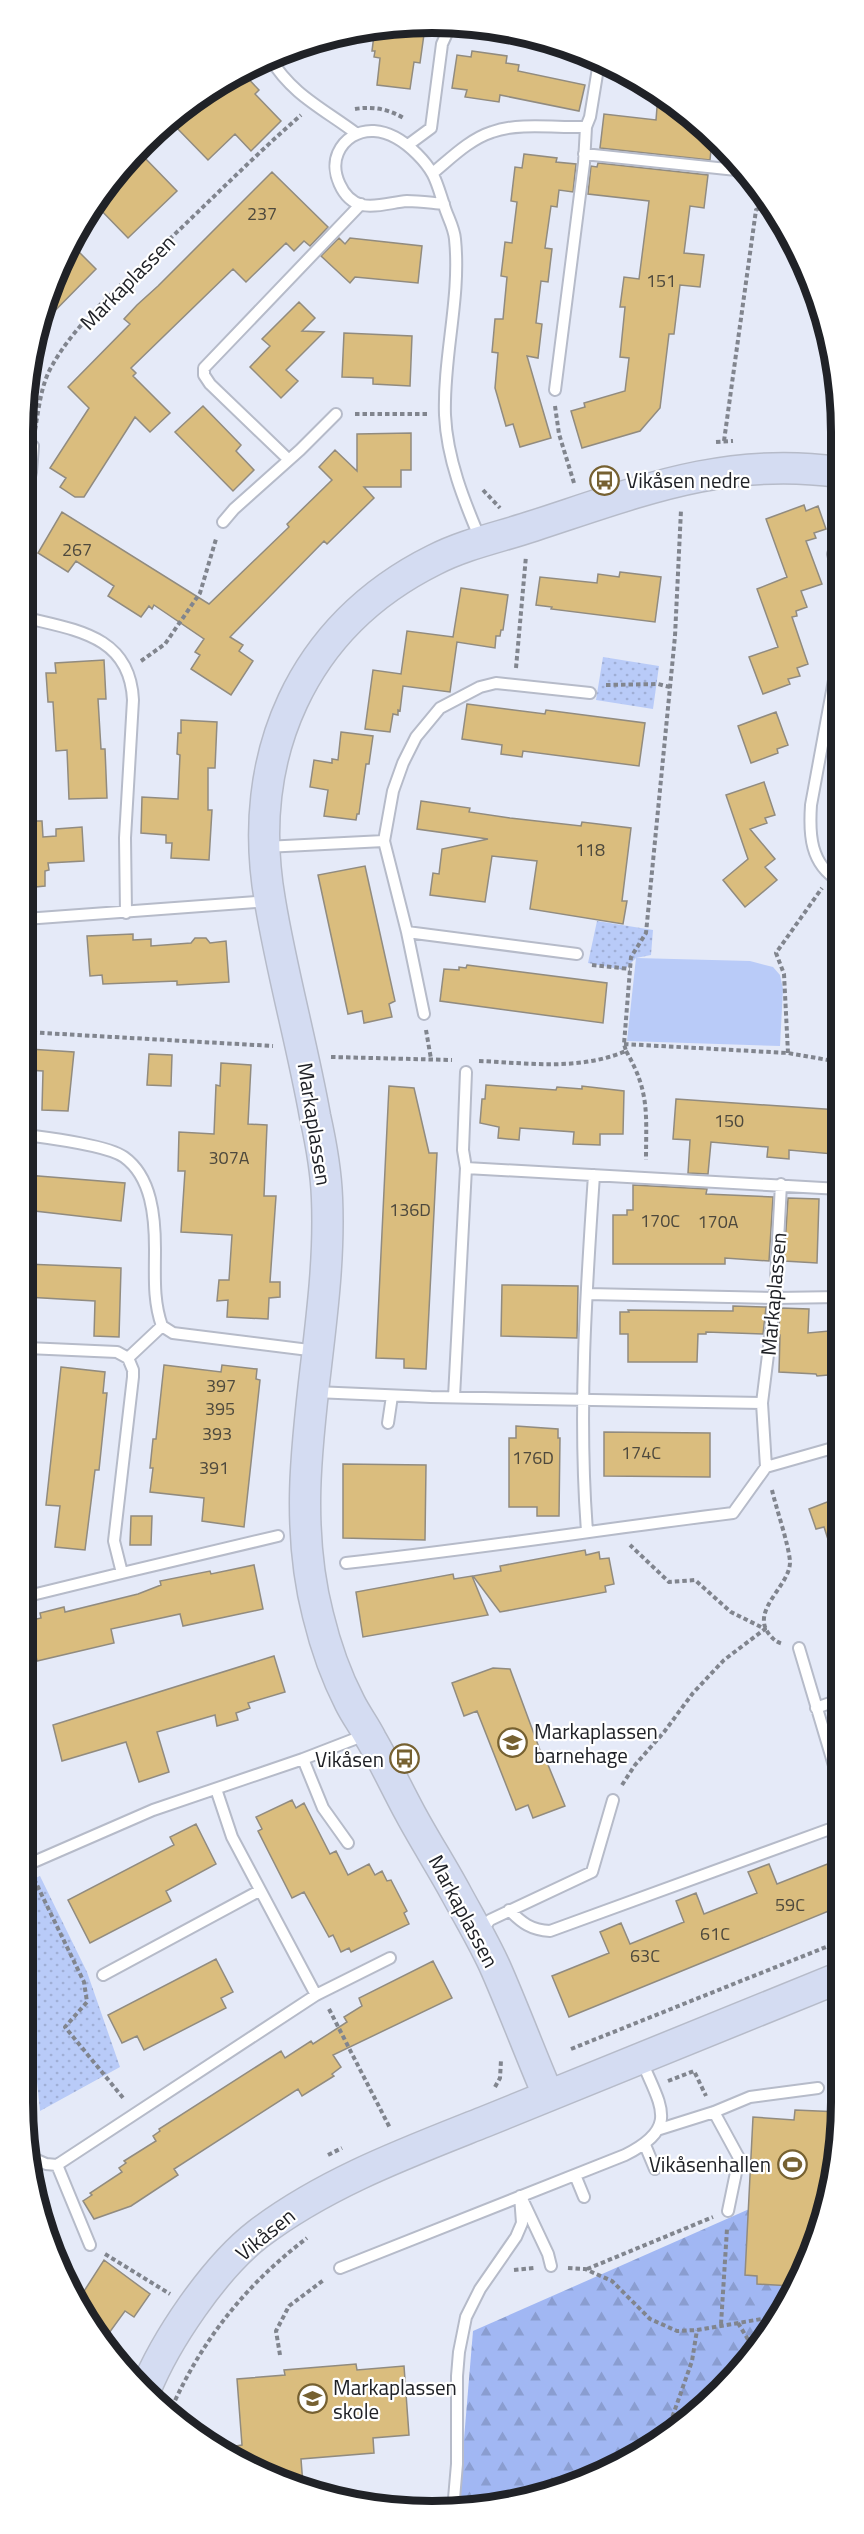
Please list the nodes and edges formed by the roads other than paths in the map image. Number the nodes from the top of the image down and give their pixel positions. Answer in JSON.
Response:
{"nodes":[{"id":1,"x":447,"y":34,"type":"edge"},
{"id":2,"x":275,"y":65,"type":"edge"},
{"id":3,"x":598,"y":69,"type":"edge"},
{"id":4,"x":586,"y":127,"type":"junction"},
{"id":5,"x":357,"y":134,"type":"junction"},
{"id":6,"x":408,"y":145,"type":"junction"},
{"id":7,"x":584,"y":154,"type":"junction"},
{"id":8,"x":732,"y":170,"type":"edge"},
{"id":9,"x":434,"y":172,"type":"junction"},
{"id":10,"x":361,"y":204,"type":"junction"},
{"id":11,"x":444,"y":204,"type":"junction"},
{"id":12,"x":555,"y":390,"type":"road end"},
{"id":13,"x":336,"y":414,"type":"road end"},
{"id":14,"x":288,"y":459,"type":"junction"},
{"id":15,"x":831,"y":471,"type":"edge"},
{"id":16,"x":223,"y":522,"type":"road end"},
{"id":17,"x":475,"y":529,"type":"junction"},
{"id":18,"x":33,"y":619,"type":"edge"},
{"id":19,"x":590,"y":693,"type":"road end"},
{"id":20,"x":831,"y":705,"type":"edge"},
{"id":21,"x":384,"y":841,"type":"junction"},
{"id":22,"x":263,"y":847,"type":"junction"},
{"id":23,"x":831,"y":873,"type":"edge"},
{"id":24,"x":270,"y":901,"type":"junction"},
{"id":25,"x":126,"y":913,"type":"junction"},
{"id":26,"x":33,"y":919,"type":"edge"},
{"id":27,"x":407,"y":932,"type":"junction"},
{"id":28,"x":577,"y":954,"type":"road end"},
{"id":29,"x":423,"y":1014,"type":"road end"},
{"id":30,"x":466,"y":1066,"type":"road end"},
{"id":31,"x":33,"y":1137,"type":"edge"},
{"id":32,"x":466,"y":1168,"type":"junction"},
{"id":33,"x":594,"y":1175,"type":"junction"},
{"id":34,"x":781,"y":1184,"type":"junction"},
{"id":35,"x":831,"y":1188,"type":"edge"},
{"id":36,"x":587,"y":1294,"type":"junction"},
{"id":37,"x":831,"y":1297,"type":"edge"},
{"id":38,"x":775,"y":1298,"type":"junction"},
{"id":39,"x":162,"y":1326,"type":"junction"},
{"id":40,"x":33,"y":1348,"type":"edge"},
{"id":41,"x":317,"y":1351,"type":"junction"},
{"id":42,"x":128,"y":1358,"type":"junction"},
{"id":43,"x":313,"y":1392,"type":"junction"},
{"id":44,"x":392,"y":1396,"type":"junction"},
{"id":45,"x":454,"y":1397,"type":"junction"},
{"id":46,"x":585,"y":1400,"type":"junction"},
{"id":47,"x":762,"y":1403,"type":"junction"},
{"id":48,"x":388,"y":1423,"type":"dead end"},
{"id":49,"x":831,"y":1449,"type":"edge"},
{"id":50,"x":766,"y":1467,"type":"junction"},
{"id":51,"x":587,"y":1531,"type":"junction"},
{"id":52,"x":278,"y":1536,"type":"dead end"},
{"id":53,"x":346,"y":1563,"type":"dead end"},
{"id":54,"x":122,"y":1573,"type":"junction"},
{"id":55,"x":33,"y":1595,"type":"edge"},
{"id":56,"x":799,"y":1648,"type":"road end"},
{"id":57,"x":831,"y":1703,"type":"edge"},
{"id":58,"x":816,"y":1708,"type":"junction"},
{"id":59,"x":369,"y":1734,"type":"junction"},
{"id":60,"x":831,"y":1757,"type":"edge"},
{"id":61,"x":303,"y":1759,"type":"junction"},
{"id":62,"x":216,"y":1789,"type":"junction"},
{"id":63,"x":613,"y":1800,"type":"road end"},
{"id":64,"x":831,"y":1829,"type":"edge"},
{"id":65,"x":348,"y":1843,"type":"dead end"},
{"id":66,"x":33,"y":1862,"type":"edge"},
{"id":67,"x":259,"y":1891,"type":"junction"},
{"id":68,"x":509,"y":1910,"type":"junction"},
{"id":69,"x":478,"y":1935,"type":"junction"},
{"id":70,"x":390,"y":1958,"type":"dead end"},
{"id":71,"x":103,"y":1975,"type":"dead end"},
{"id":72,"x":831,"y":1981,"type":"edge"},
{"id":73,"x":316,"y":1995,"type":"junction"},
{"id":74,"x":641,"y":2058,"type":"junction"},
{"id":75,"x":818,"y":2088,"type":"dead end"},
{"id":76,"x":548,"y":2095,"type":"junction"},
{"id":77,"x":714,"y":2112,"type":"junction"},
{"id":78,"x":660,"y":2129,"type":"junction"},
{"id":79,"x":645,"y":2145,"type":"junction"},
{"id":80,"x":37,"y":2160,"type":"edge"},
{"id":81,"x":57,"y":2165,"type":"junction"},
{"id":82,"x":654,"y":2169,"type":"dead end"},
{"id":83,"x":575,"y":2175,"type":"junction"},
{"id":84,"x":520,"y":2196,"type":"junction"},
{"id":85,"x":584,"y":2197,"type":"dead end"},
{"id":86,"x":728,"y":2211,"type":"road end"},
{"id":87,"x":90,"y":2244,"type":"road end"},
{"id":88,"x":551,"y":2266,"type":"road end"},
{"id":89,"x":340,"y":2268,"type":"road end"},
{"id":90,"x":149,"y":2383,"type":"edge"},
{"id":91,"x":454,"y":2500,"type":"edge"}],
"edges":[{"from":1,"to":6,"type":"lane"},
{"from":2,"to":5,"type":"lane"},
{"from":3,"to":4,"type":"lane"},
{"from":4,"to":7,"type":"lane"},
{"from":4,"to":9,"type":"lane"},
{"from":5,"to":6,"type":"lane"},
{"from":5,"to":10,"type":"lane"},
{"from":6,"to":9,"type":"lane"},
{"from":7,"to":8,"type":"lane"},
{"from":7,"to":12,"type":"lane"},
{"from":9,"to":11,"type":"lane"},
{"from":10,"to":11,"type":"lane"},
{"from":10,"to":14,"type":"lane"},
{"from":11,"to":17,"type":"lane"},
{"from":13,"to":14,"type":"lane"},
{"from":14,"to":16,"type":"lane"},
{"from":15,"to":17,"type":"street","name":"Markaplassen"},
{"from":17,"to":22,"type":"street","name":"Markaplassen"},
{"from":18,"to":25,"type":"lane"},
{"from":19,"to":21,"type":"lane"},
{"from":20,"to":23,"type":"lane"},
{"from":21,"to":22,"type":"lane"},
{"from":21,"to":27,"type":"lane"},
{"from":22,"to":24,"type":"street","name":"Markaplassen"},
{"from":24,"to":25,"type":"lane"},
{"from":24,"to":41,"type":"street","name":"Markaplassen"},
{"from":25,"to":26,"type":"lane"},
{"from":27,"to":28,"type":"lane"},
{"from":27,"to":29,"type":"lane"},
{"from":30,"to":32,"type":"lane"},
{"from":31,"to":39,"type":"lane"},
{"from":32,"to":33,"type":"lane"},
{"from":32,"to":45,"type":"lane"},
{"from":33,"to":34,"type":"lane"},
{"from":33,"to":36,"type":"lane"},
{"from":34,"to":35,"type":"lane"},
{"from":34,"to":38,"type":"lane","name":"Markaplassen"},
{"from":36,"to":38,"type":"lane"},
{"from":36,"to":46,"type":"lane"},
{"from":37,"to":38,"type":"lane"},
{"from":38,"to":47,"type":"lane","name":"Markaplassen"},
{"from":39,"to":41,"type":"lane"},
{"from":39,"to":42,"type":"lane"},
{"from":40,"to":42,"type":"lane"},
{"from":41,"to":43,"type":"street","name":"Markaplassen"},
{"from":42,"to":54,"type":"lane"},
{"from":43,"to":44,"type":"lane"},
{"from":43,"to":59,"type":"street","name":"Markaplassen"},
{"from":44,"to":45,"type":"lane"},
{"from":44,"to":48,"type":"lane"},
{"from":45,"to":46,"type":"lane"},
{"from":46,"to":47,"type":"lane"},
{"from":46,"to":51,"type":"lane"},
{"from":47,"to":50,"type":"lane","name":"Markaplassen"},
{"from":49,"to":50,"type":"lane"},
{"from":50,"to":51,"type":"lane"},
{"from":51,"to":53,"type":"lane"},
{"from":52,"to":54,"type":"lane"},
{"from":54,"to":55,"type":"lane"},
{"from":56,"to":58,"type":"lane"},
{"from":57,"to":58,"type":"lane"},
{"from":58,"to":60,"type":"lane"},
{"from":59,"to":61,"type":"lane"},
{"from":59,"to":69,"type":"street","name":"Markaplassen"},
{"from":61,"to":62,"type":"lane"},
{"from":61,"to":65,"type":"lane"},
{"from":62,"to":66,"type":"lane"},
{"from":62,"to":67,"type":"lane"},
{"from":63,"to":68,"type":"lane"},
{"from":64,"to":68,"type":"lane"},
{"from":67,"to":71,"type":"lane"},
{"from":67,"to":73,"type":"lane"},
{"from":68,"to":69,"type":"lane"},
{"from":69,"to":76,"type":"street","name":"Markaplassen"},
{"from":70,"to":73,"type":"lane"},
{"from":72,"to":74,"type":"street","name":"Vikåsen"},
{"from":73,"to":81,"type":"lane"},
{"from":74,"to":76,"type":"street","name":"Vikåsen"},
{"from":74,"to":78,"type":"lane"},
{"from":75,"to":77,"type":"lane"},
{"from":76,"to":90,"type":"street","name":"Vikåsen"},
{"from":77,"to":78,"type":"lane"},
{"from":77,"to":86,"type":"lane"},
{"from":78,"to":79,"type":"lane"},
{"from":79,"to":82,"type":"lane"},
{"from":79,"to":83,"type":"lane"},
{"from":80,"to":81,"type":"lane"},
{"from":81,"to":87,"type":"lane"},
{"from":83,"to":84,"type":"lane"},
{"from":83,"to":85,"type":"lane"},
{"from":84,"to":88,"type":"lane"},
{"from":84,"to":89,"type":"lane"},
{"from":84,"to":91,"type":"lane"}]}
